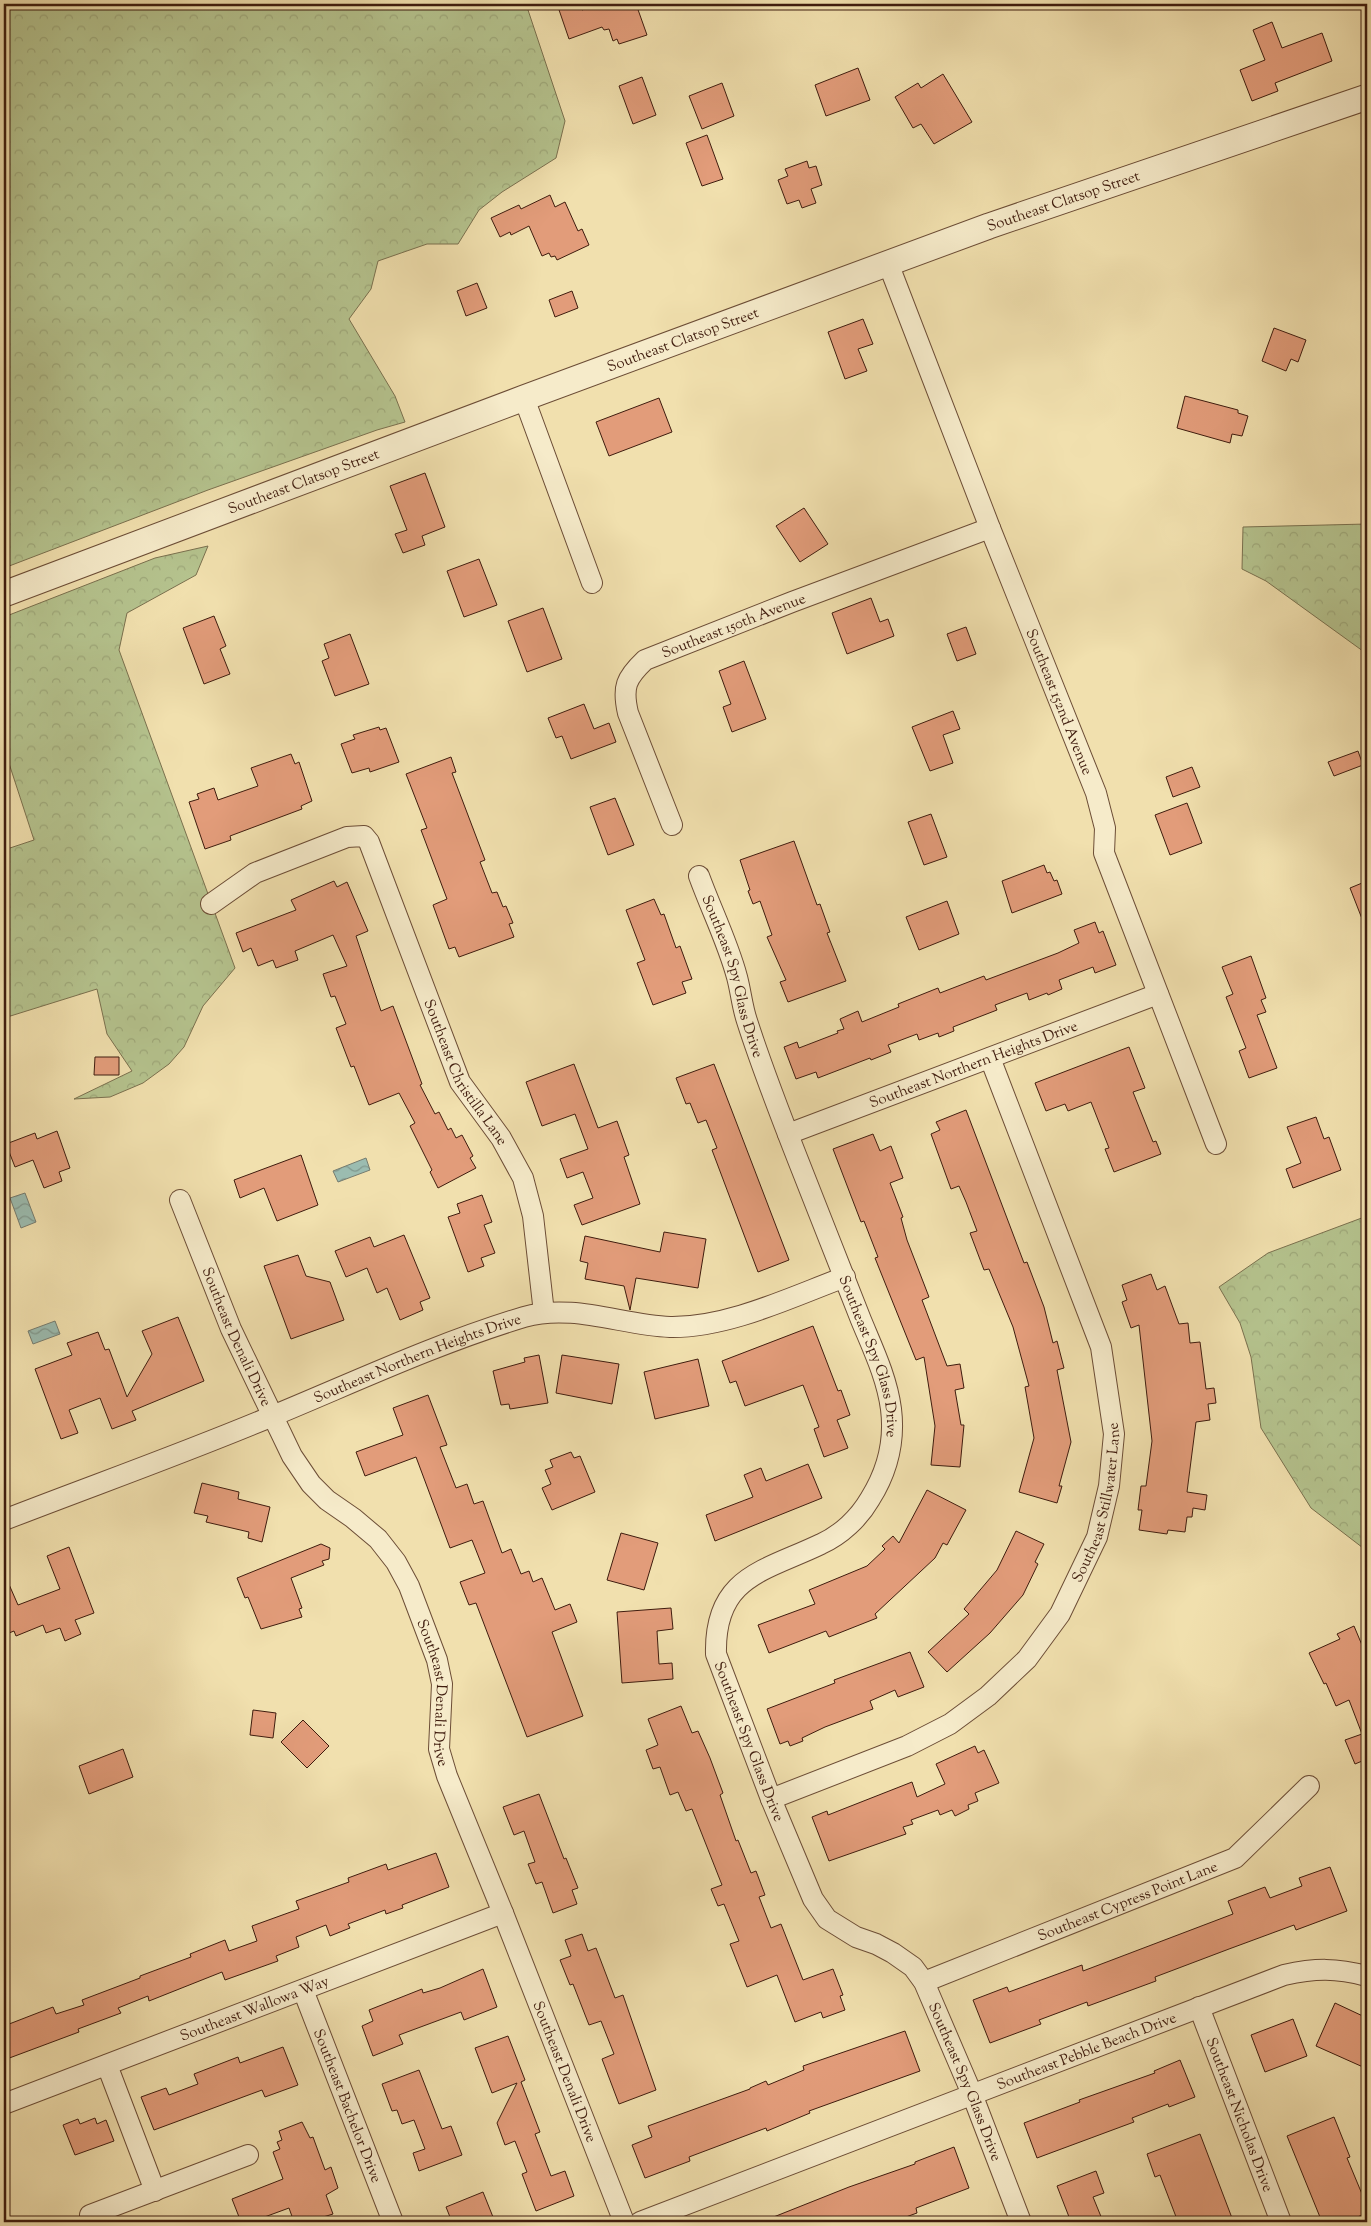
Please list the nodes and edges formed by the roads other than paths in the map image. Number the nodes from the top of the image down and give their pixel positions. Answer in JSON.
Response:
{"nodes":[{"id":1,"x":1367,"y":97,"type":"edge"},
{"id":2,"x":888,"y":263,"type":"junction"},
{"id":3,"x":524,"y":398,"type":"junction"},
{"id":4,"x":990,"y":528,"type":"junction"},
{"id":5,"x":592,"y":583,"type":"dead end"},
{"id":6,"x":4,"y":594,"type":"edge"},
{"id":7,"x":672,"y":825,"type":"dead end"},
{"id":8,"x":699,"y":876,"type":"dead end"},
{"id":9,"x":211,"y":904,"type":"dead end"},
{"id":10,"x":1158,"y":994,"type":"junction"},
{"id":11,"x":990,"y":1058,"type":"junction"},
{"id":12,"x":788,"y":1134,"type":"junction"},
{"id":13,"x":1216,"y":1144,"type":"dead end"},
{"id":14,"x":180,"y":1200,"type":"dead end"},
{"id":15,"x":845,"y":1277,"type":"junction"},
{"id":16,"x":544,"y":1313,"type":"junction"},
{"id":17,"x":272,"y":1416,"type":"junction"},
{"id":18,"x":4,"y":1520,"type":"edge"},
{"id":19,"x":1309,"y":1786,"type":"dead end"},
{"id":20,"x":771,"y":1799,"type":"junction"},
{"id":21,"x":503,"y":1913,"type":"junction"},
{"id":22,"x":1367,"y":1976,"type":"edge"},
{"id":23,"x":924,"y":1982,"type":"junction"},
{"id":24,"x":302,"y":1990,"type":"junction"},
{"id":25,"x":1199,"y":2007,"type":"junction"},
{"id":26,"x":107,"y":2065,"type":"junction"},
{"id":27,"x":972,"y":2094,"type":"junction"},
{"id":28,"x":4,"y":2104,"type":"edge"},
{"id":29,"x":248,"y":2155,"type":"dead end"},
{"id":30,"x":155,"y":2191,"type":"junction"},
{"id":31,"x":90,"y":2216,"type":"dead end"},
{"id":32,"x":393,"y":2222,"type":"edge"},
{"id":33,"x":624,"y":2222,"type":"edge"},
{"id":34,"x":640,"y":2222,"type":"edge"},
{"id":35,"x":1021,"y":2222,"type":"edge"},
{"id":36,"x":1281,"y":2222,"type":"edge"}],
"edges":[{"from":1,"to":2,"type":"street","name":"Southeast Clatsop Street"},
{"from":2,"to":3,"type":"street","name":"Southeast Clatsop Street"},
{"from":2,"to":4,"type":"street","name":"Southeast 152nd Avenue"},
{"from":3,"to":5,"type":"street"},
{"from":3,"to":6,"type":"street","name":"Southeast Clatsop Street"},
{"from":4,"to":7,"type":"street","name":"Southeast 150th Avenue"},
{"from":4,"to":10,"type":"street","name":"Southeast 152nd Avenue"},
{"from":8,"to":12,"type":"street","name":"Southeast Spy Glass Drive"},
{"from":9,"to":16,"type":"street","name":"Southeast Christilla Lane"},
{"from":10,"to":11,"type":"street","name":"Southeast Northern Heights Drive"},
{"from":10,"to":13,"type":"street","name":"Southeast 152nd Avenue"},
{"from":11,"to":12,"type":"street","name":"Southeast Northern Heights Drive"},
{"from":11,"to":20,"type":"street","name":"Southeast Stillwater Lane"},
{"from":12,"to":15,"type":"street","name":"Southeast Spy Glass Drive"},
{"from":14,"to":17,"type":"street","name":"Southeast Denali Drive"},
{"from":15,"to":16,"type":"street","name":"Southeast Northern Heights Drive"},
{"from":15,"to":20,"type":"street","name":"Southeast Spy Glass Drive"},
{"from":16,"to":17,"type":"street","name":"Southeast Northern Heights Drive"},
{"from":17,"to":18,"type":"street","name":"Southeast Northern Heights Drive"},
{"from":17,"to":21,"type":"street","name":"Southeast Denali Drive"},
{"from":19,"to":23,"type":"street","name":"Southeast Cypress Point Lane"},
{"from":20,"to":23,"type":"street","name":"Southeast Spy Glass Drive"},
{"from":21,"to":24,"type":"street","name":"Southeast Wallowa Way"},
{"from":21,"to":33,"type":"street","name":"Southeast Denali Drive"},
{"from":22,"to":25,"type":"street","name":"Southeast Pebble Beach Drive"},
{"from":23,"to":27,"type":"street","name":"Southeast Spy Glass Drive"},
{"from":24,"to":26,"type":"street","name":"Southeast Wallowa Way"},
{"from":24,"to":32,"type":"street","name":"Southeast Bachelor Drive"},
{"from":25,"to":27,"type":"street","name":"Southeast Pebble Beach Drive"},
{"from":25,"to":36,"type":"street","name":"Southeast Nicholas Drive"},
{"from":26,"to":28,"type":"street","name":"Southeast Wallowa Way"},
{"from":26,"to":30,"type":"street"},
{"from":27,"to":34,"type":"street","name":"Southeast Pebble Beach Drive"},
{"from":27,"to":35,"type":"street","name":"Southeast Spy Glass Drive"},
{"from":29,"to":30,"type":"street"},
{"from":30,"to":31,"type":"street"}]}
